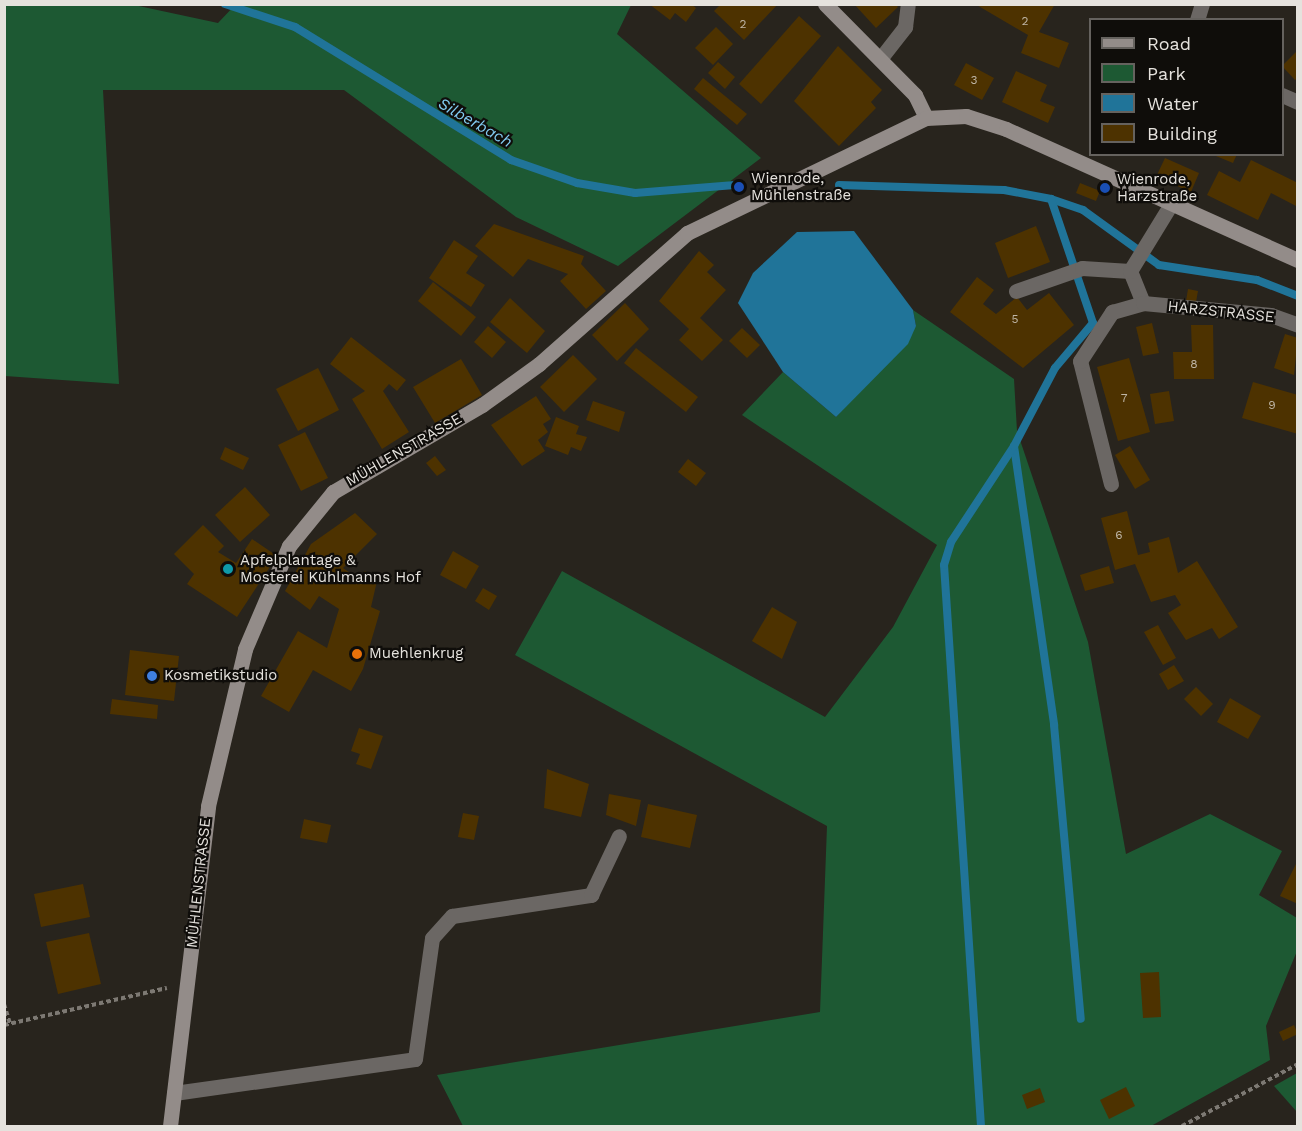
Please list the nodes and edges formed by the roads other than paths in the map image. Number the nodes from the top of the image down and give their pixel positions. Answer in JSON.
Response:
{"nodes":[{"id":1,"x":825,"y":4,"type":"edge"},
{"id":2,"x":908,"y":4,"type":"edge"},
{"id":3,"x":880,"y":59,"type":"junction"},
{"id":4,"x":1284,"y":96,"type":"edge"},
{"id":5,"x":1298,"y":102,"type":"edge"},
{"id":6,"x":926,"y":118,"type":"junction"},
{"id":7,"x":1171,"y":204,"type":"junction"},
{"id":8,"x":1298,"y":260,"type":"edge"},
{"id":9,"x":1132,"y":268,"type":"junction"},
{"id":10,"x":1016,"y":291,"type":"dead end"},
{"id":11,"x":1143,"y":303,"type":"junction"},
{"id":12,"x":1298,"y":325,"type":"edge"},
{"id":13,"x":1111,"y":484,"type":"dead end"},
{"id":14,"x":619,"y":836,"type":"dead end"},
{"id":15,"x":174,"y":1093,"type":"junction"},
{"id":16,"x":170,"y":1126,"type":"edge"}],
"edges":[{"from":1,"to":3,"type":"main road"},
{"from":2,"to":3,"type":"street"},
{"from":3,"to":6,"type":"main road"},
{"from":4,"to":5,"type":"street"},
{"from":6,"to":7,"type":"main road"},
{"from":6,"to":15,"type":"main road","name":"MÜHLENSTRASSE"},
{"from":7,"to":8,"type":"main road"},
{"from":7,"to":9,"type":"street"},
{"from":9,"to":10,"type":"street"},
{"from":9,"to":11,"type":"street"},
{"from":11,"to":12,"type":"street","name":"HARZSTRASSE"},
{"from":11,"to":13,"type":"street","name":"HARZSTRASSE"},
{"from":14,"to":15,"type":"street"},
{"from":15,"to":16,"type":"main road","name":"MÜHLENSTRASSE"}]}
